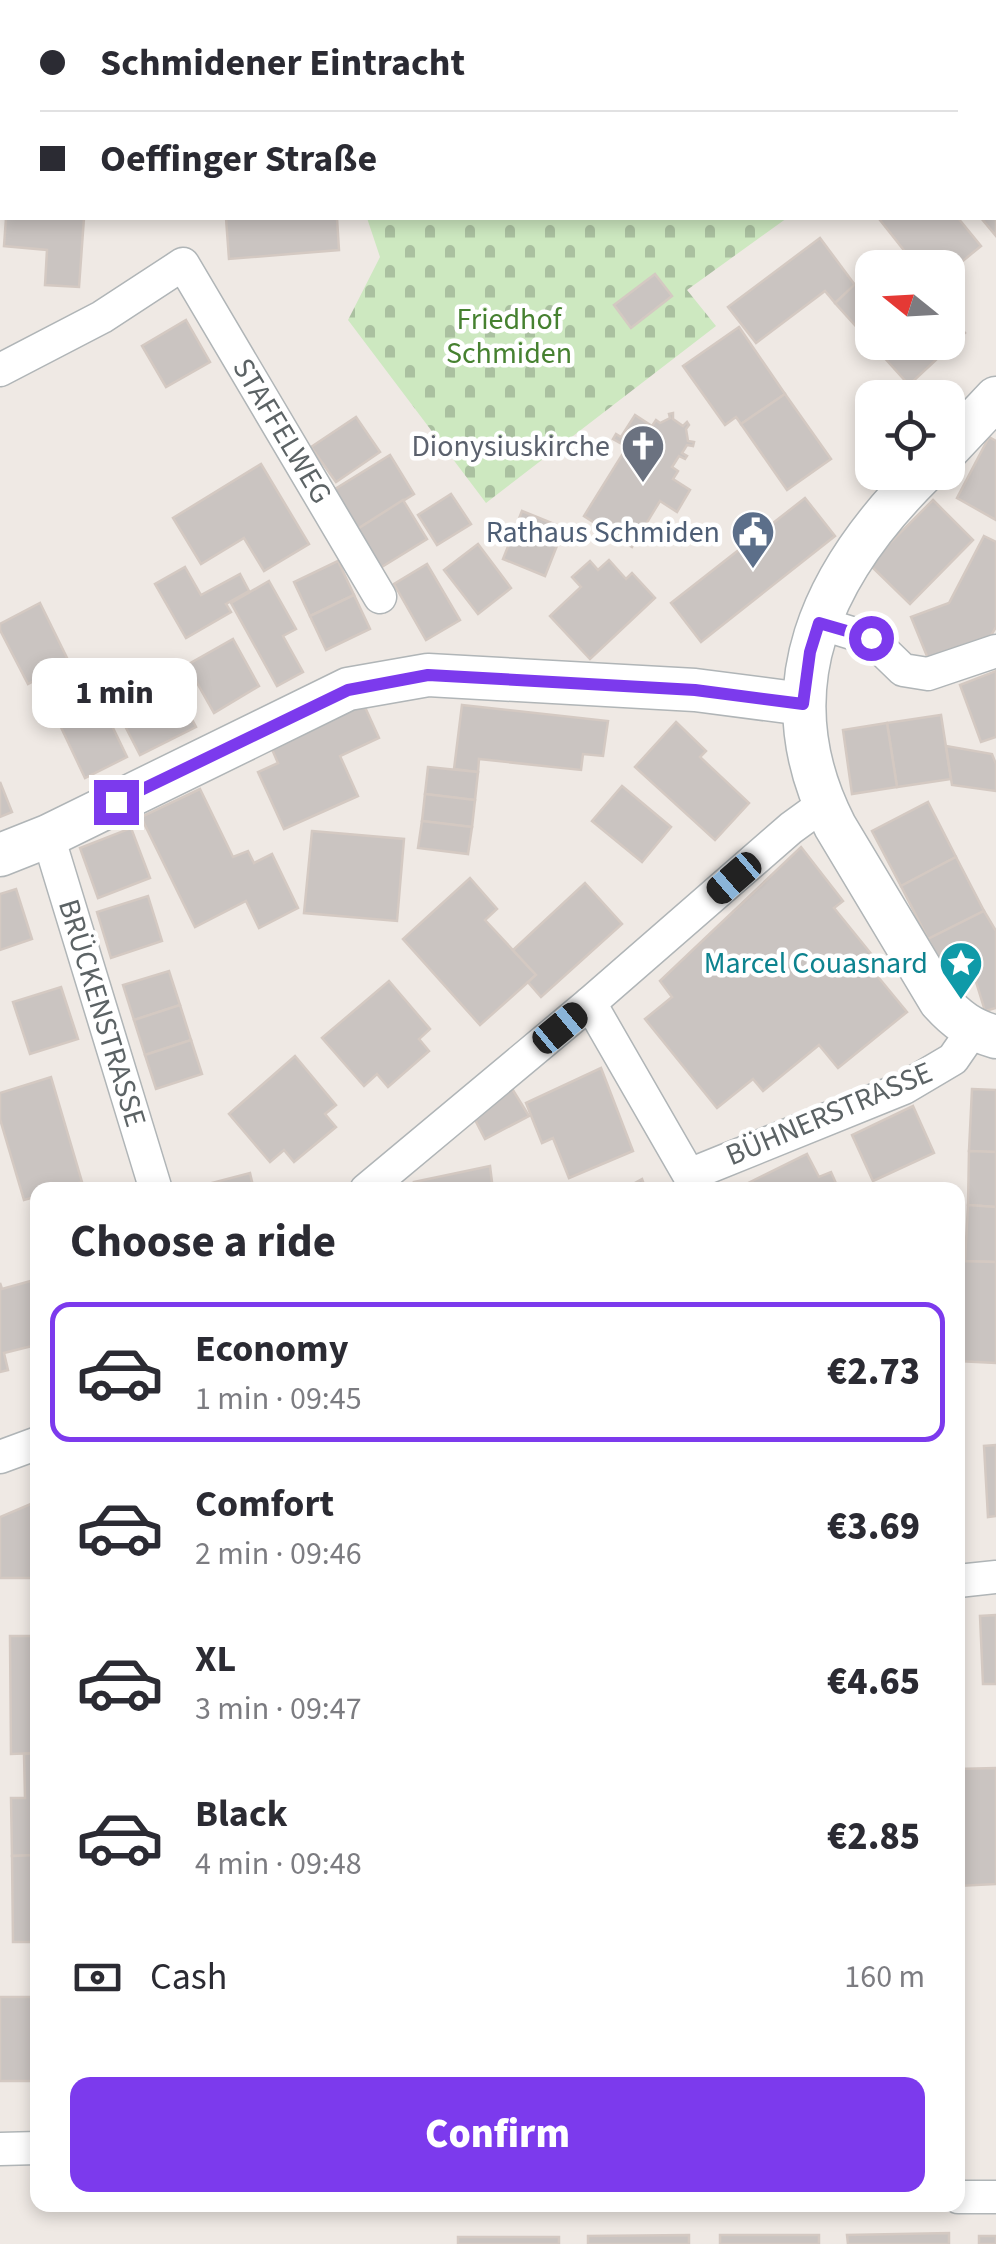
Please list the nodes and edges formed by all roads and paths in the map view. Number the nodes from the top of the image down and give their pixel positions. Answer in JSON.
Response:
{"nodes":[{"id":1,"x":0,"y":370,"type":"edge"},
{"id":2,"x":996,"y":398,"type":"edge"},
{"id":3,"x":965,"y":431,"type":"edge"},
{"id":4,"x":908,"y":490,"type":"edge"},
{"id":5,"x":380,"y":597,"type":"dead end"},
{"id":6,"x":819,"y":623,"type":"junction"},
{"id":7,"x":996,"y":651,"type":"edge"},
{"id":8,"x":803,"y":704,"type":"junction"},
{"id":9,"x":824,"y":804,"type":"junction"},
{"id":10,"x":48,"y":836,"type":"junction"},
{"id":11,"x":0,"y":855,"type":"edge"},
{"id":12,"x":590,"y":1003,"type":"junction"},
{"id":13,"x":984,"y":1034,"type":"edge"},
{"id":14,"x":154,"y":1182,"type":"edge"},
{"id":15,"x":376,"y":1182,"type":"edge"},
{"id":16,"x":30,"y":1447,"type":"edge"},
{"id":17,"x":0,"y":1457,"type":"edge"},
{"id":18,"x":996,"y":1577,"type":"edge"},
{"id":19,"x":965,"y":1580,"type":"edge"},
{"id":20,"x":0,"y":2148,"type":"edge"},
{"id":21,"x":30,"y":2148,"type":"edge"},
{"id":22,"x":965,"y":2197,"type":"edge"},
{"id":23,"x":996,"y":2197,"type":"edge"}],
"edges":[{"from":1,"to":5,"type":"street","name":"STAFFELWEG"},
{"from":2,"to":3,"type":"street"},
{"from":4,"to":6,"type":"street"},
{"from":6,"to":7,"type":"street"},
{"from":6,"to":8,"type":"street"},
{"from":8,"to":9,"type":"street"},
{"from":8,"to":10,"type":"street"},
{"from":9,"to":12,"type":"street"},
{"from":9,"to":13,"type":"street"},
{"from":10,"to":11,"type":"street"},
{"from":10,"to":14,"type":"street","name":"BRÜCKENSTRASSE"},
{"from":12,"to":13,"type":"street","name":"BÜHNERSTRASSE"},
{"from":12,"to":15,"type":"street"},
{"from":16,"to":17,"type":"street"},
{"from":18,"to":19,"type":"street"},
{"from":20,"to":21,"type":"street"},
{"from":22,"to":23,"type":"street"}]}
